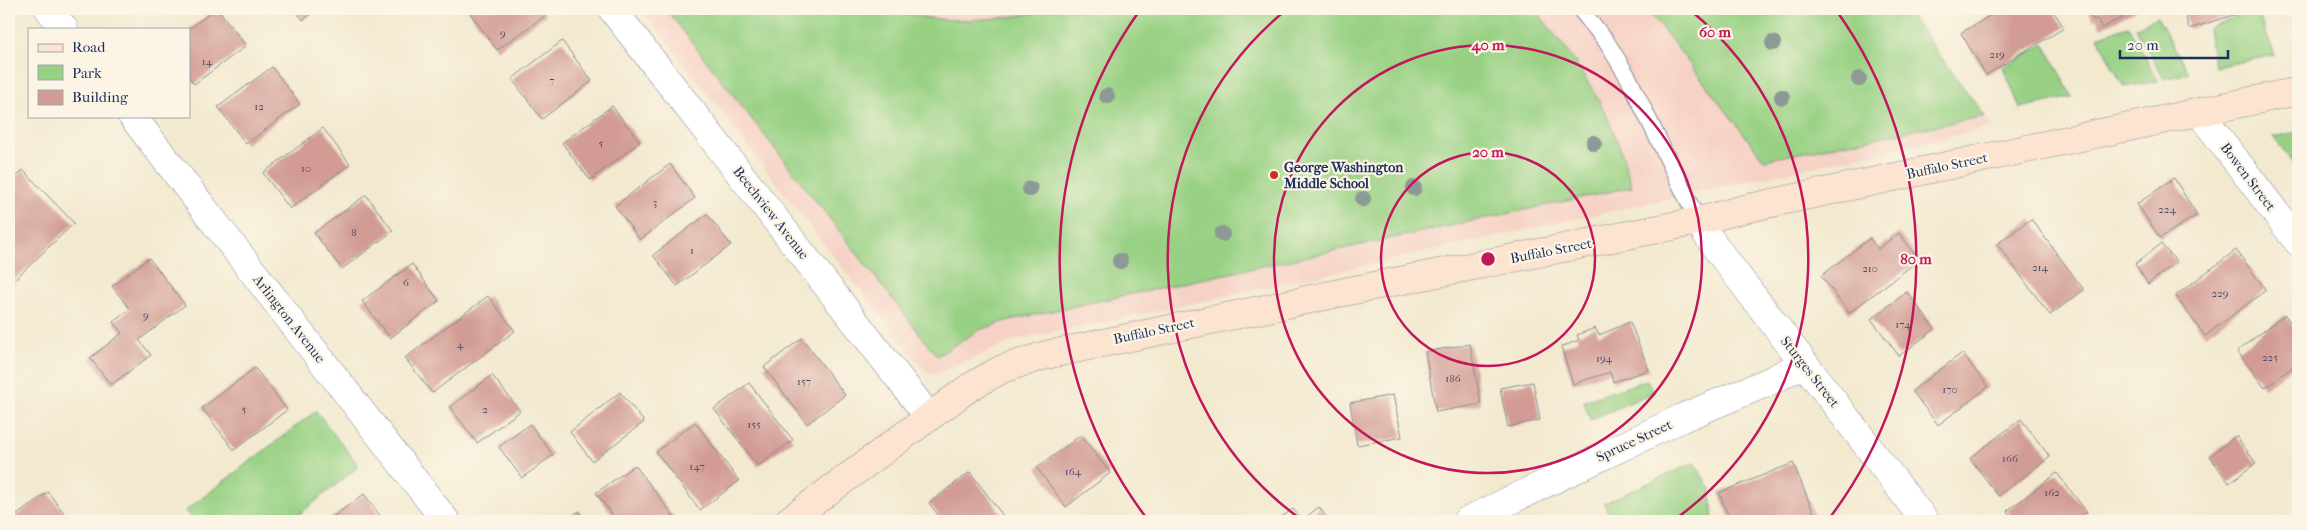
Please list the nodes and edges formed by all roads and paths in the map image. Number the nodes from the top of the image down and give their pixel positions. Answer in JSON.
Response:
{"nodes":[{"id":1,"x":49,"y":9,"type":"edge"},
{"id":2,"x":612,"y":9,"type":"edge"},
{"id":3,"x":1580,"y":9,"type":"edge"},
{"id":4,"x":63,"y":28,"type":"edge"},
{"id":5,"x":2298,"y":91,"type":"edge"},
{"id":6,"x":2198,"y":112,"type":"junction"},
{"id":7,"x":134,"y":118,"type":"edge"},
{"id":8,"x":1698,"y":221,"type":"junction"},
{"id":9,"x":2298,"y":242,"type":"edge"},
{"id":10,"x":1803,"y":364,"type":"junction"},
{"id":11,"x":929,"y":417,"type":"junction"},
{"id":12,"x":446,"y":521,"type":"edge"},
{"id":13,"x":788,"y":521,"type":"edge"},
{"id":14,"x":1467,"y":521,"type":"edge"},
{"id":15,"x":1925,"y":521,"type":"edge"}],
"edges":[{"from":1,"to":4,"type":"street"},
{"from":2,"to":11,"type":"street","name":"Beechview Avenue"},
{"from":3,"to":8,"type":"lane"},
{"from":5,"to":6,"type":"street","name":"Buffalo Street"},
{"from":6,"to":8,"type":"street","name":"Buffalo Street"},
{"from":6,"to":9,"type":"street","name":"Bowen Street"},
{"from":7,"to":12,"type":"street","name":"Arlington Avenue"},
{"from":8,"to":10,"type":"street","name":"Sturges Street"},
{"from":8,"to":11,"type":"street","name":"Buffalo Street"},
{"from":10,"to":14,"type":"street","name":"Spruce Street"},
{"from":10,"to":15,"type":"street","name":"Sturges Street"},
{"from":11,"to":13,"type":"street","name":"Buffalo Street"}]}
